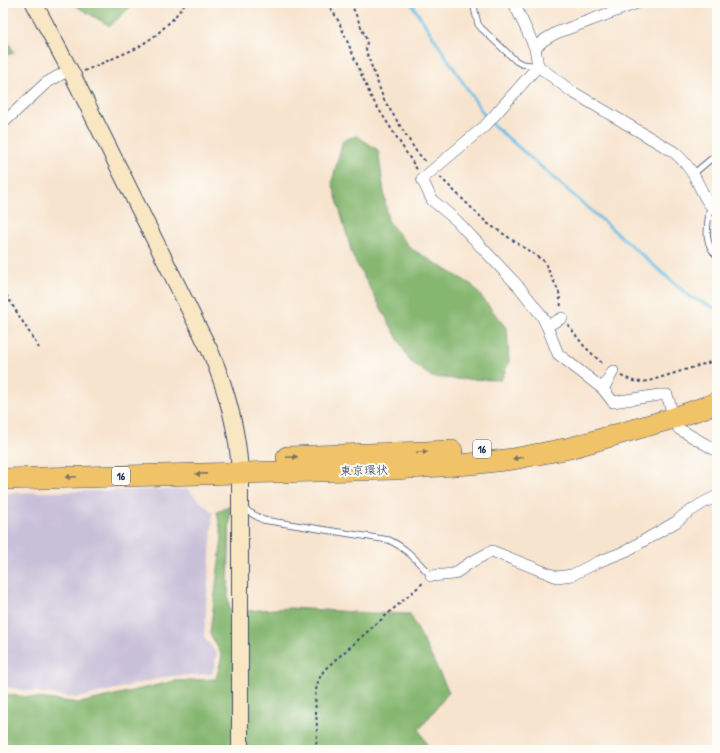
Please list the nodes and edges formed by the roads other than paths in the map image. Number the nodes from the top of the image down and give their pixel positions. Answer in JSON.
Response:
{"nodes":[{"id":1,"x":34,"y":3,"type":"edge"},
{"id":2,"x":473,"y":3,"type":"edge"},
{"id":3,"x":514,"y":3,"type":"edge"},
{"id":4,"x":637,"y":3,"type":"edge"},
{"id":5,"x":535,"y":48,"type":"junction"},
{"id":6,"x":538,"y":66,"type":"junction"},
{"id":7,"x":71,"y":73,"type":"junction"},
{"id":8,"x":3,"y":123,"type":"edge"},
{"id":9,"x":717,"y":154,"type":"edge"},
{"id":10,"x":693,"y":174,"type":"junction"},
{"id":11,"x":713,"y":208,"type":"edge"},
{"id":12,"x":717,"y":256,"type":"edge"},
{"id":13,"x":562,"y":318,"type":"road end"},
{"id":14,"x":548,"y":326,"type":"junction"},
{"id":15,"x":613,"y":371,"type":"road end"},
{"id":16,"x":603,"y":389,"type":"junction"},
{"id":17,"x":717,"y":389,"type":"edge"},
{"id":18,"x":717,"y":403,"type":"edge"},
{"id":19,"x":672,"y":412,"type":"junction"},
{"id":20,"x":717,"y":451,"type":"edge"},
{"id":21,"x":3,"y":465,"type":"edge"},
{"id":22,"x":239,"y":465,"type":"junction"},
{"id":23,"x":3,"y":479,"type":"edge"},
{"id":24,"x":717,"y":496,"type":"edge"},
{"id":25,"x":240,"y":507,"type":"junction"},
{"id":26,"x":431,"y":576,"type":"joint"},
{"id":27,"x":240,"y":750,"type":"edge"}],
"edges":[{"from":1,"to":7,"type":"street"},
{"from":2,"to":6,"type":"lane"},
{"from":3,"to":5,"type":"street"},
{"from":4,"to":5,"type":"street"},
{"from":5,"to":6,"type":"street"},
{"from":6,"to":10,"type":"street"},
{"from":6,"to":14,"type":"street"},
{"from":7,"to":8,"type":"street"},
{"from":7,"to":22,"type":"street"},
{"from":9,"to":10,"type":"lane"},
{"from":10,"to":11,"type":"street"},
{"from":11,"to":12,"type":"lane"},
{"from":13,"to":14,"type":"street"},
{"from":14,"to":16,"type":"street"},
{"from":15,"to":16,"type":"street"},
{"from":16,"to":19,"type":"street"},
{"from":17,"to":19,"type":"highway","name":"東京環状","number":"16"},
{"from":18,"to":19,"type":"highway","name":"東京環状","number":"16"},
{"from":19,"to":20,"type":"street"},
{"from":19,"to":22,"type":"highway","name":"東京環状","number":"16"},
{"from":21,"to":22,"type":"highway","name":"東京環状","number":"16"},
{"from":22,"to":23,"type":"highway","name":"東京環状","number":"16","one_way":true},
{"from":22,"to":25,"type":"street"},
{"from":24,"to":26,"type":"street"},
{"from":25,"to":26,"type":"lane"},
{"from":25,"to":27,"type":"street"}]}
